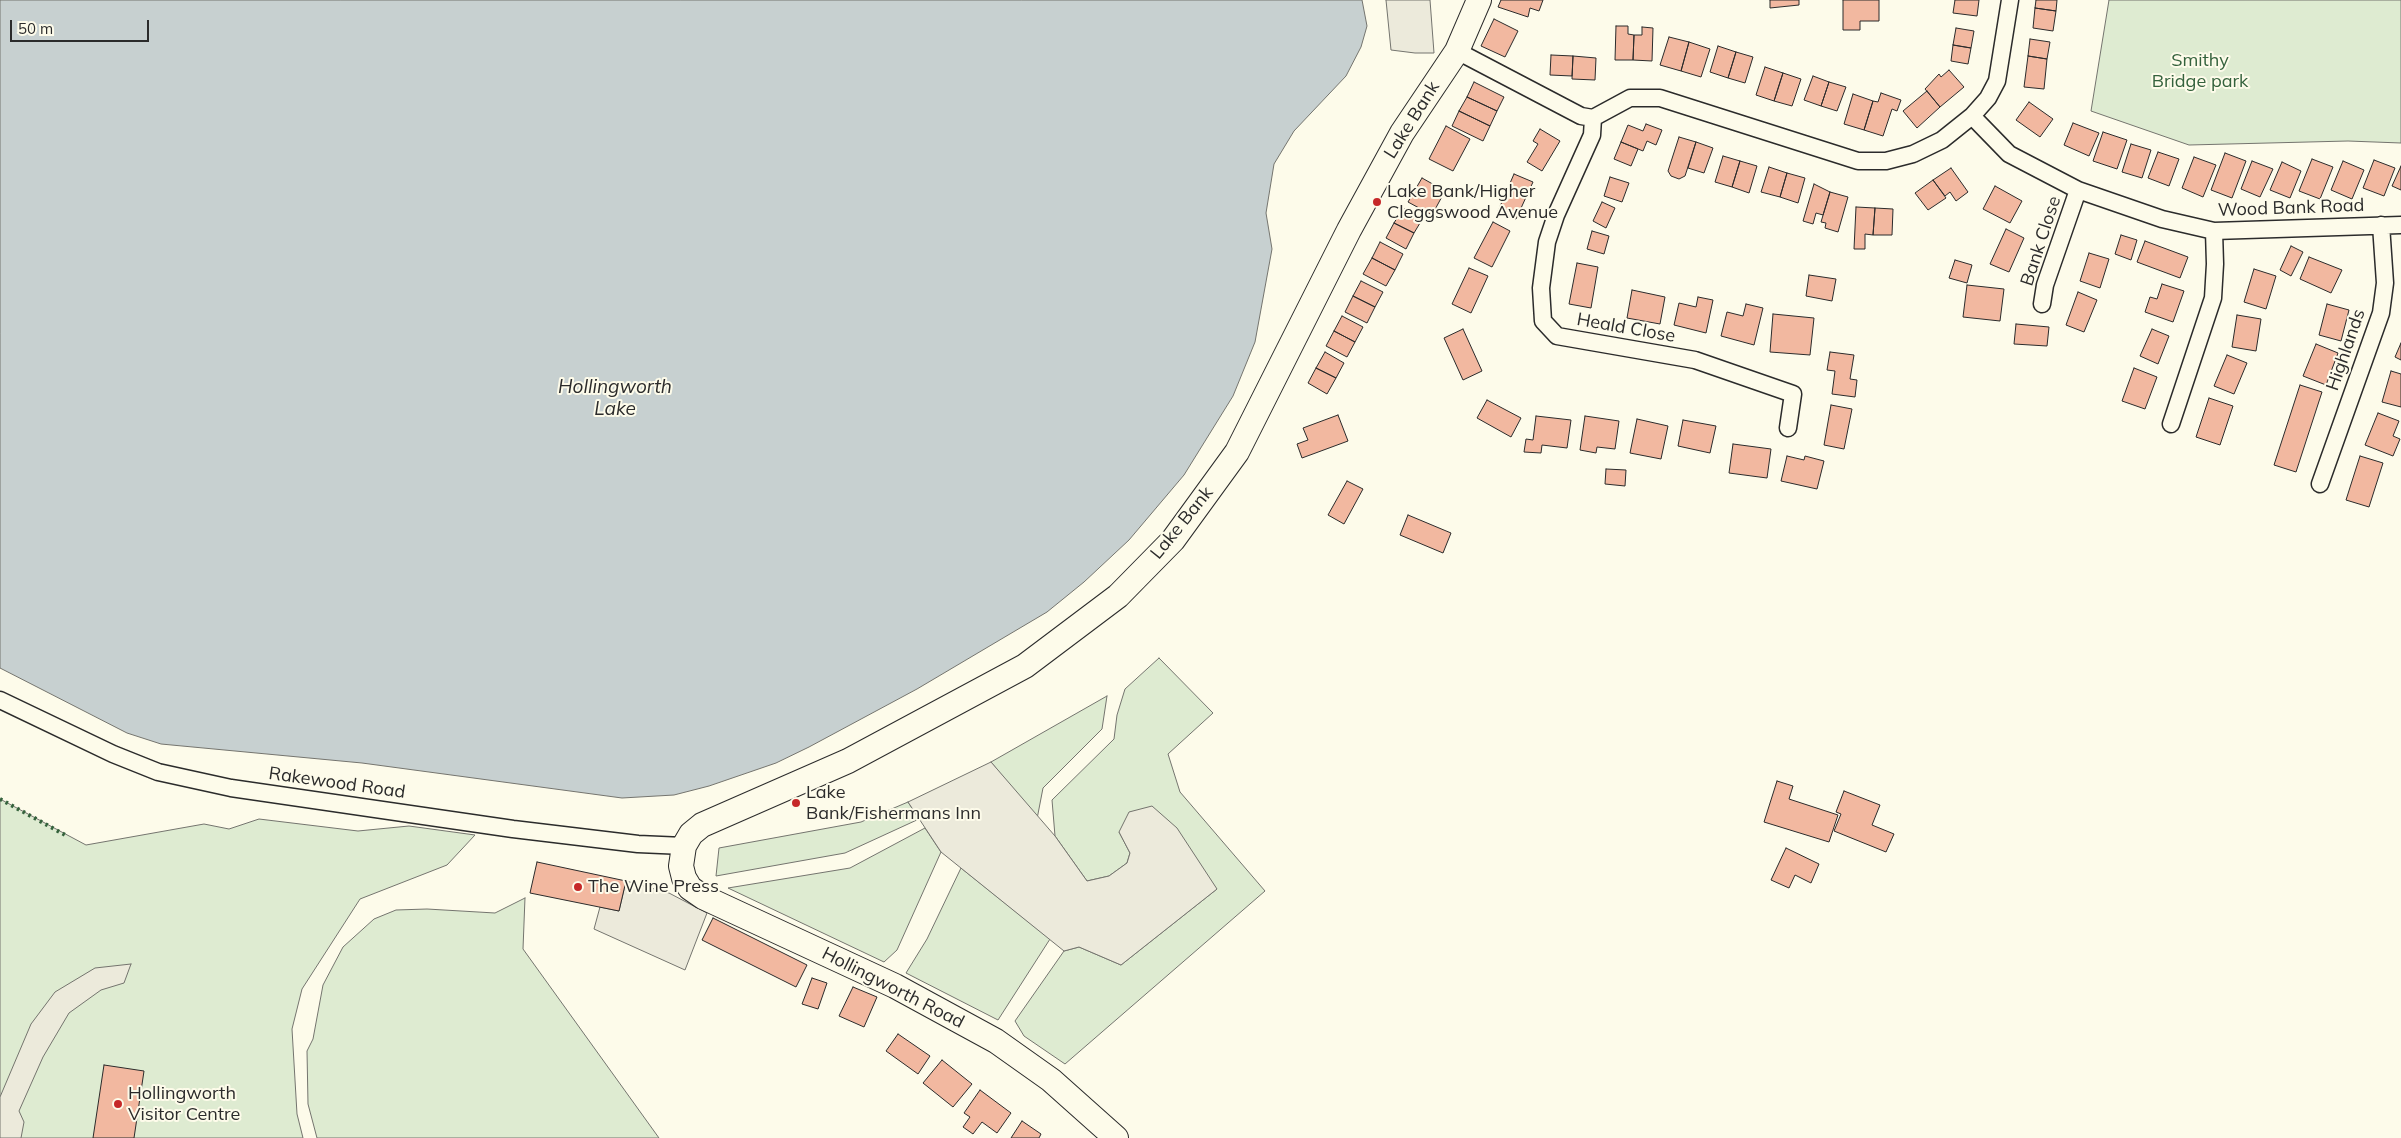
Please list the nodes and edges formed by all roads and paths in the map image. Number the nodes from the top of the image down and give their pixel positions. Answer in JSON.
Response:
{"nodes":[{"id":1,"x":1479,"y":0,"type":"edge"},
{"id":2,"x":2010,"y":0,"type":"edge"},
{"id":3,"x":1457,"y":51,"type":"junction"},
{"id":4,"x":1972,"y":116,"type":"junction"},
{"id":5,"x":1593,"y":118,"type":"junction"},
{"id":6,"x":2078,"y":190,"type":"junction"},
{"id":7,"x":2381,"y":225,"type":"junction"},
{"id":8,"x":2401,"y":225,"type":"edge"},
{"id":9,"x":2214,"y":231,"type":"junction"},
{"id":10,"x":2042,"y":304,"type":"dead end"},
{"id":11,"x":2171,"y":424,"type":"dead end"},
{"id":12,"x":1788,"y":428,"type":"dead end"},
{"id":13,"x":2320,"y":484,"type":"dead end"},
{"id":14,"x":0,"y":700,"type":"edge"},
{"id":15,"x":684,"y":846,"type":"junction"},
{"id":16,"x":1116,"y":1138,"type":"edge"}],
"edges":[{"from":1,"to":3,"type":"main road","name":"Lake Bank"},
{"from":2,"to":4,"type":"street"},
{"from":3,"to":5,"type":"street"},
{"from":3,"to":15,"type":"main road","name":"Lake Bank"},
{"from":4,"to":5,"type":"street"},
{"from":4,"to":6,"type":"street","name":"Wood Bank Road"},
{"from":5,"to":12,"type":"street","name":"Heald Close"},
{"from":6,"to":9,"type":"street","name":"Wood Bank Road"},
{"from":6,"to":10,"type":"street","name":"Bank Close"},
{"from":7,"to":8,"type":"street","name":"Wood Bank Road"},
{"from":7,"to":9,"type":"street","name":"Wood Bank Road"},
{"from":7,"to":13,"type":"street","name":"Highlands"},
{"from":9,"to":11,"type":"street"},
{"from":14,"to":15,"type":"street","name":"Rakewood Road"},
{"from":15,"to":16,"type":"main road","name":"Hollingworth Road"}]}
